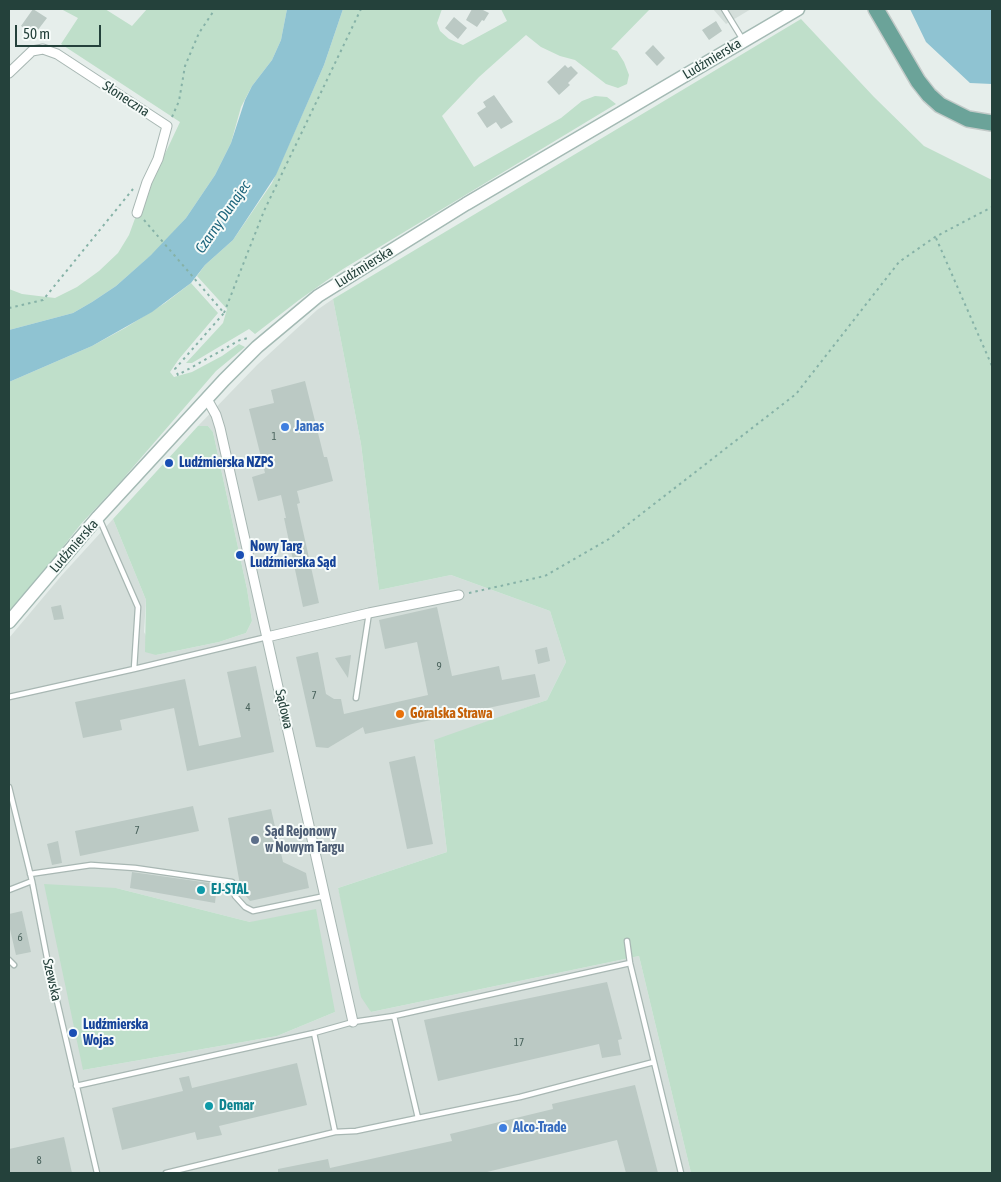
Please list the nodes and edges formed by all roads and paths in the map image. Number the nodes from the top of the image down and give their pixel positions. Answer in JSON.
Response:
{"nodes":[{"id":1,"x":215,"y":9,"type":"edge"},
{"id":2,"x":362,"y":9,"type":"edge"},
{"id":3,"x":724,"y":9,"type":"edge"},
{"id":4,"x":798,"y":9,"type":"edge"},
{"id":5,"x":876,"y":9,"type":"edge"},
{"id":6,"x":743,"y":40,"type":"junction"},
{"id":7,"x":9,"y":73,"type":"edge"},
{"id":8,"x":992,"y":123,"type":"edge"},
{"id":9,"x":168,"y":126,"type":"junction"},
{"id":10,"x":134,"y":188,"type":"dead end"},
{"id":11,"x":992,"y":208,"type":"edge"},
{"id":12,"x":137,"y":212,"type":"dead end"},
{"id":13,"x":144,"y":220,"type":"dead end"},
{"id":14,"x":935,"y":237,"type":"junction"},
{"id":15,"x":9,"y":308,"type":"edge"},
{"id":16,"x":224,"y":313,"type":"junction"},
{"id":17,"x":257,"y":347,"type":"junction"},
{"id":18,"x":992,"y":366,"type":"edge"},
{"id":19,"x":207,"y":399,"type":"junction"},
{"id":20,"x":98,"y":517,"type":"junction"},
{"id":21,"x":459,"y":595,"type":"joint"},
{"id":22,"x":369,"y":613,"type":"junction"},
{"id":23,"x":9,"y":622,"type":"edge"},
{"id":24,"x":267,"y":638,"type":"junction"},
{"id":25,"x":134,"y":669,"type":"junction"},
{"id":26,"x":9,"y":697,"type":"edge"},
{"id":27,"x":356,"y":698,"type":"dead end"},
{"id":28,"x":9,"y":787,"type":"edge"},
{"id":29,"x":30,"y":874,"type":"junction"},
{"id":30,"x":32,"y":881,"type":"junction"},
{"id":31,"x":9,"y":890,"type":"edge"},
{"id":32,"x":325,"y":896,"type":"junction"},
{"id":33,"x":627,"y":941,"type":"dead end"},
{"id":34,"x":9,"y":960,"type":"edge"},
{"id":35,"x":630,"y":963,"type":"junction"},
{"id":36,"x":14,"y":965,"type":"dead end"},
{"id":37,"x":394,"y":1016,"type":"junction"},
{"id":38,"x":353,"y":1022,"type":"junction"},
{"id":39,"x":314,"y":1033,"type":"junction"},
{"id":40,"x":654,"y":1062,"type":"junction"},
{"id":41,"x":76,"y":1086,"type":"junction"},
{"id":42,"x":418,"y":1118,"type":"junction"},
{"id":43,"x":335,"y":1132,"type":"junction"},
{"id":44,"x":96,"y":1173,"type":"edge"},
{"id":45,"x":166,"y":1173,"type":"edge"},
{"id":46,"x":680,"y":1173,"type":"edge"}],
"edges":[{"from":1,"to":9,"type":"path"},
{"from":2,"to":16,"type":"path"},
{"from":3,"to":6,"type":"lane"},
{"from":4,"to":6,"type":"main road","name":"Ludźmierska"},
{"from":5,"to":8,"type":"main road"},
{"from":6,"to":17,"type":"main road","name":"Ludźmierska"},
{"from":7,"to":9,"type":"street","name":"Słoneczna"},
{"from":9,"to":12,"type":"street"},
{"from":10,"to":15,"type":"path"},
{"from":11,"to":14,"type":"path"},
{"from":13,"to":16,"type":"path"},
{"from":14,"to":18,"type":"path"},
{"from":14,"to":21,"type":"path"},
{"from":16,"to":17,"type":"path"},
{"from":17,"to":19,"type":"main road","name":"Ludźmierska"},
{"from":19,"to":20,"type":"main road","name":"Ludźmierska"},
{"from":19,"to":24,"type":"street","name":"Sądowa"},
{"from":20,"to":23,"type":"main road","name":"Ludźmierska"},
{"from":20,"to":25,"type":"lane"},
{"from":21,"to":22,"type":"street"},
{"from":22,"to":24,"type":"street"},
{"from":22,"to":27,"type":"lane"},
{"from":24,"to":25,"type":"lane"},
{"from":24,"to":32,"type":"street","name":"Sądowa"},
{"from":25,"to":26,"type":"lane"},
{"from":28,"to":29,"type":"lane","name":"Szewska"},
{"from":29,"to":30,"type":"lane","name":"Szewska"},
{"from":29,"to":32,"type":"lane"},
{"from":30,"to":31,"type":"lane"},
{"from":30,"to":41,"type":"lane","name":"Szewska"},
{"from":32,"to":38,"type":"street","name":"Sądowa"},
{"from":33,"to":35,"type":"lane"},
{"from":34,"to":36,"type":"lane"},
{"from":35,"to":37,"type":"lane"},
{"from":35,"to":40,"type":"lane"},
{"from":37,"to":38,"type":"lane"},
{"from":37,"to":42,"type":"lane"},
{"from":38,"to":39,"type":"lane"},
{"from":39,"to":41,"type":"lane"},
{"from":39,"to":43,"type":"lane"},
{"from":40,"to":42,"type":"lane"},
{"from":40,"to":46,"type":"lane"},
{"from":41,"to":44,"type":"lane","name":"Szewska"},
{"from":42,"to":43,"type":"lane"},
{"from":43,"to":45,"type":"lane"}]}
